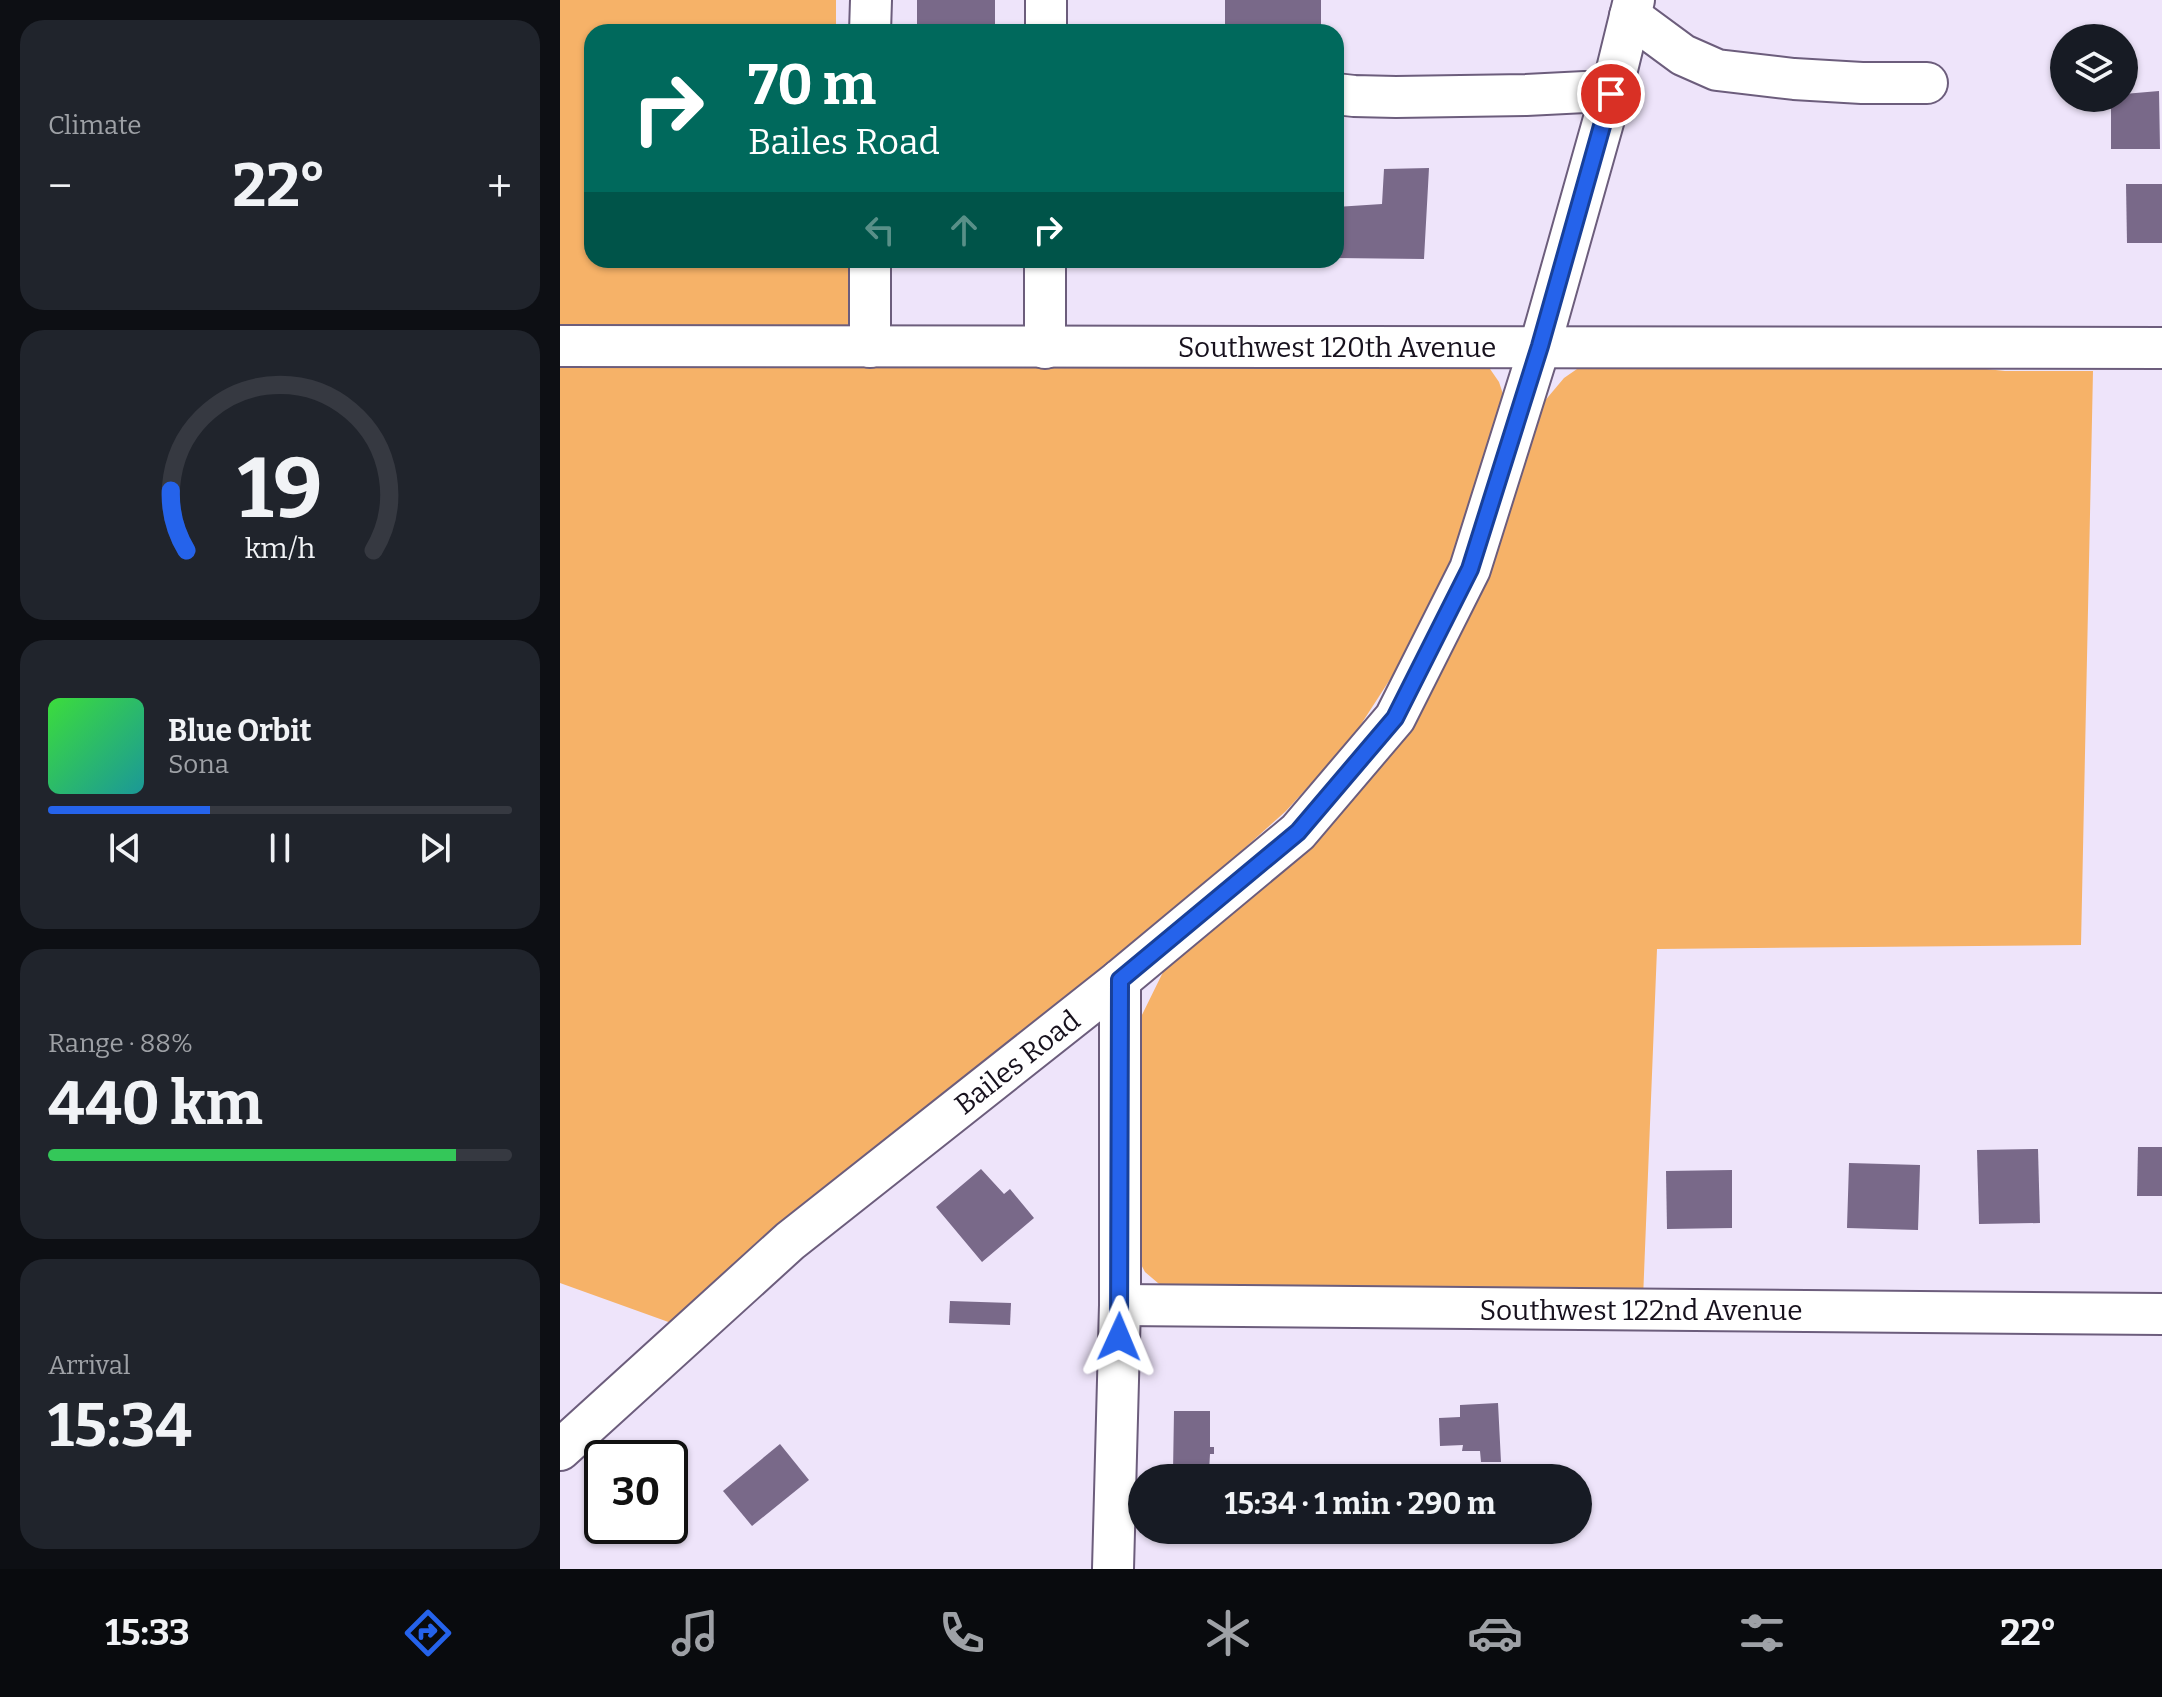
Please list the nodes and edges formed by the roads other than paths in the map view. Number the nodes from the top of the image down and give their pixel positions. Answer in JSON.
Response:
{"nodes":[{"id":1,"x":871,"y":0,"type":"edge"},
{"id":2,"x":1046,"y":0,"type":"edge"},
{"id":3,"x":1632,"y":8,"type":"edge"},
{"id":4,"x":870,"y":24,"type":"edge"},
{"id":5,"x":1046,"y":24,"type":"edge"},
{"id":6,"x":1927,"y":83,"type":"dead end"},
{"id":7,"x":1611,"y":94,"type":"junction"},
{"id":8,"x":1344,"y":95,"type":"edge"},
{"id":9,"x":870,"y":268,"type":"edge"},
{"id":10,"x":1045,"y":268,"type":"edge"},
{"id":11,"x":560,"y":346,"type":"edge"},
{"id":12,"x":1540,"y":346,"type":"junction"},
{"id":13,"x":870,"y":347,"type":"junction"},
{"id":14,"x":1045,"y":348,"type":"junction"},
{"id":15,"x":2162,"y":348,"type":"edge"},
{"id":16,"x":1120,"y":980,"type":"junction"},
{"id":17,"x":1120,"y":1305,"type":"junction"},
{"id":18,"x":2162,"y":1314,"type":"edge"},
{"id":19,"x":560,"y":1450,"type":"edge"},
{"id":20,"x":1113,"y":1569,"type":"edge"}],
"edges":[{"from":1,"to":4,"type":"street"},
{"from":2,"to":5,"type":"street"},
{"from":3,"to":6,"type":"street"},
{"from":3,"to":7,"type":"street","name":"Bailes Road"},
{"from":7,"to":8,"type":"street"},
{"from":7,"to":12,"type":"street","name":"Bailes Road"},
{"from":9,"to":13,"type":"street"},
{"from":10,"to":14,"type":"street"},
{"from":11,"to":13,"type":"street","name":"Southwest 120th Avenue"},
{"from":12,"to":14,"type":"street","name":"Southwest 120th Avenue"},
{"from":12,"to":15,"type":"street","name":"Southwest 120th Avenue"},
{"from":12,"to":16,"type":"street","name":"Bailes Road"},
{"from":13,"to":14,"type":"street","name":"Southwest 120th Avenue"},
{"from":16,"to":17,"type":"street"},
{"from":16,"to":19,"type":"street","name":"Bailes Road"},
{"from":17,"to":18,"type":"street","name":"Southwest 122nd Avenue"},
{"from":17,"to":20,"type":"street"}]}
